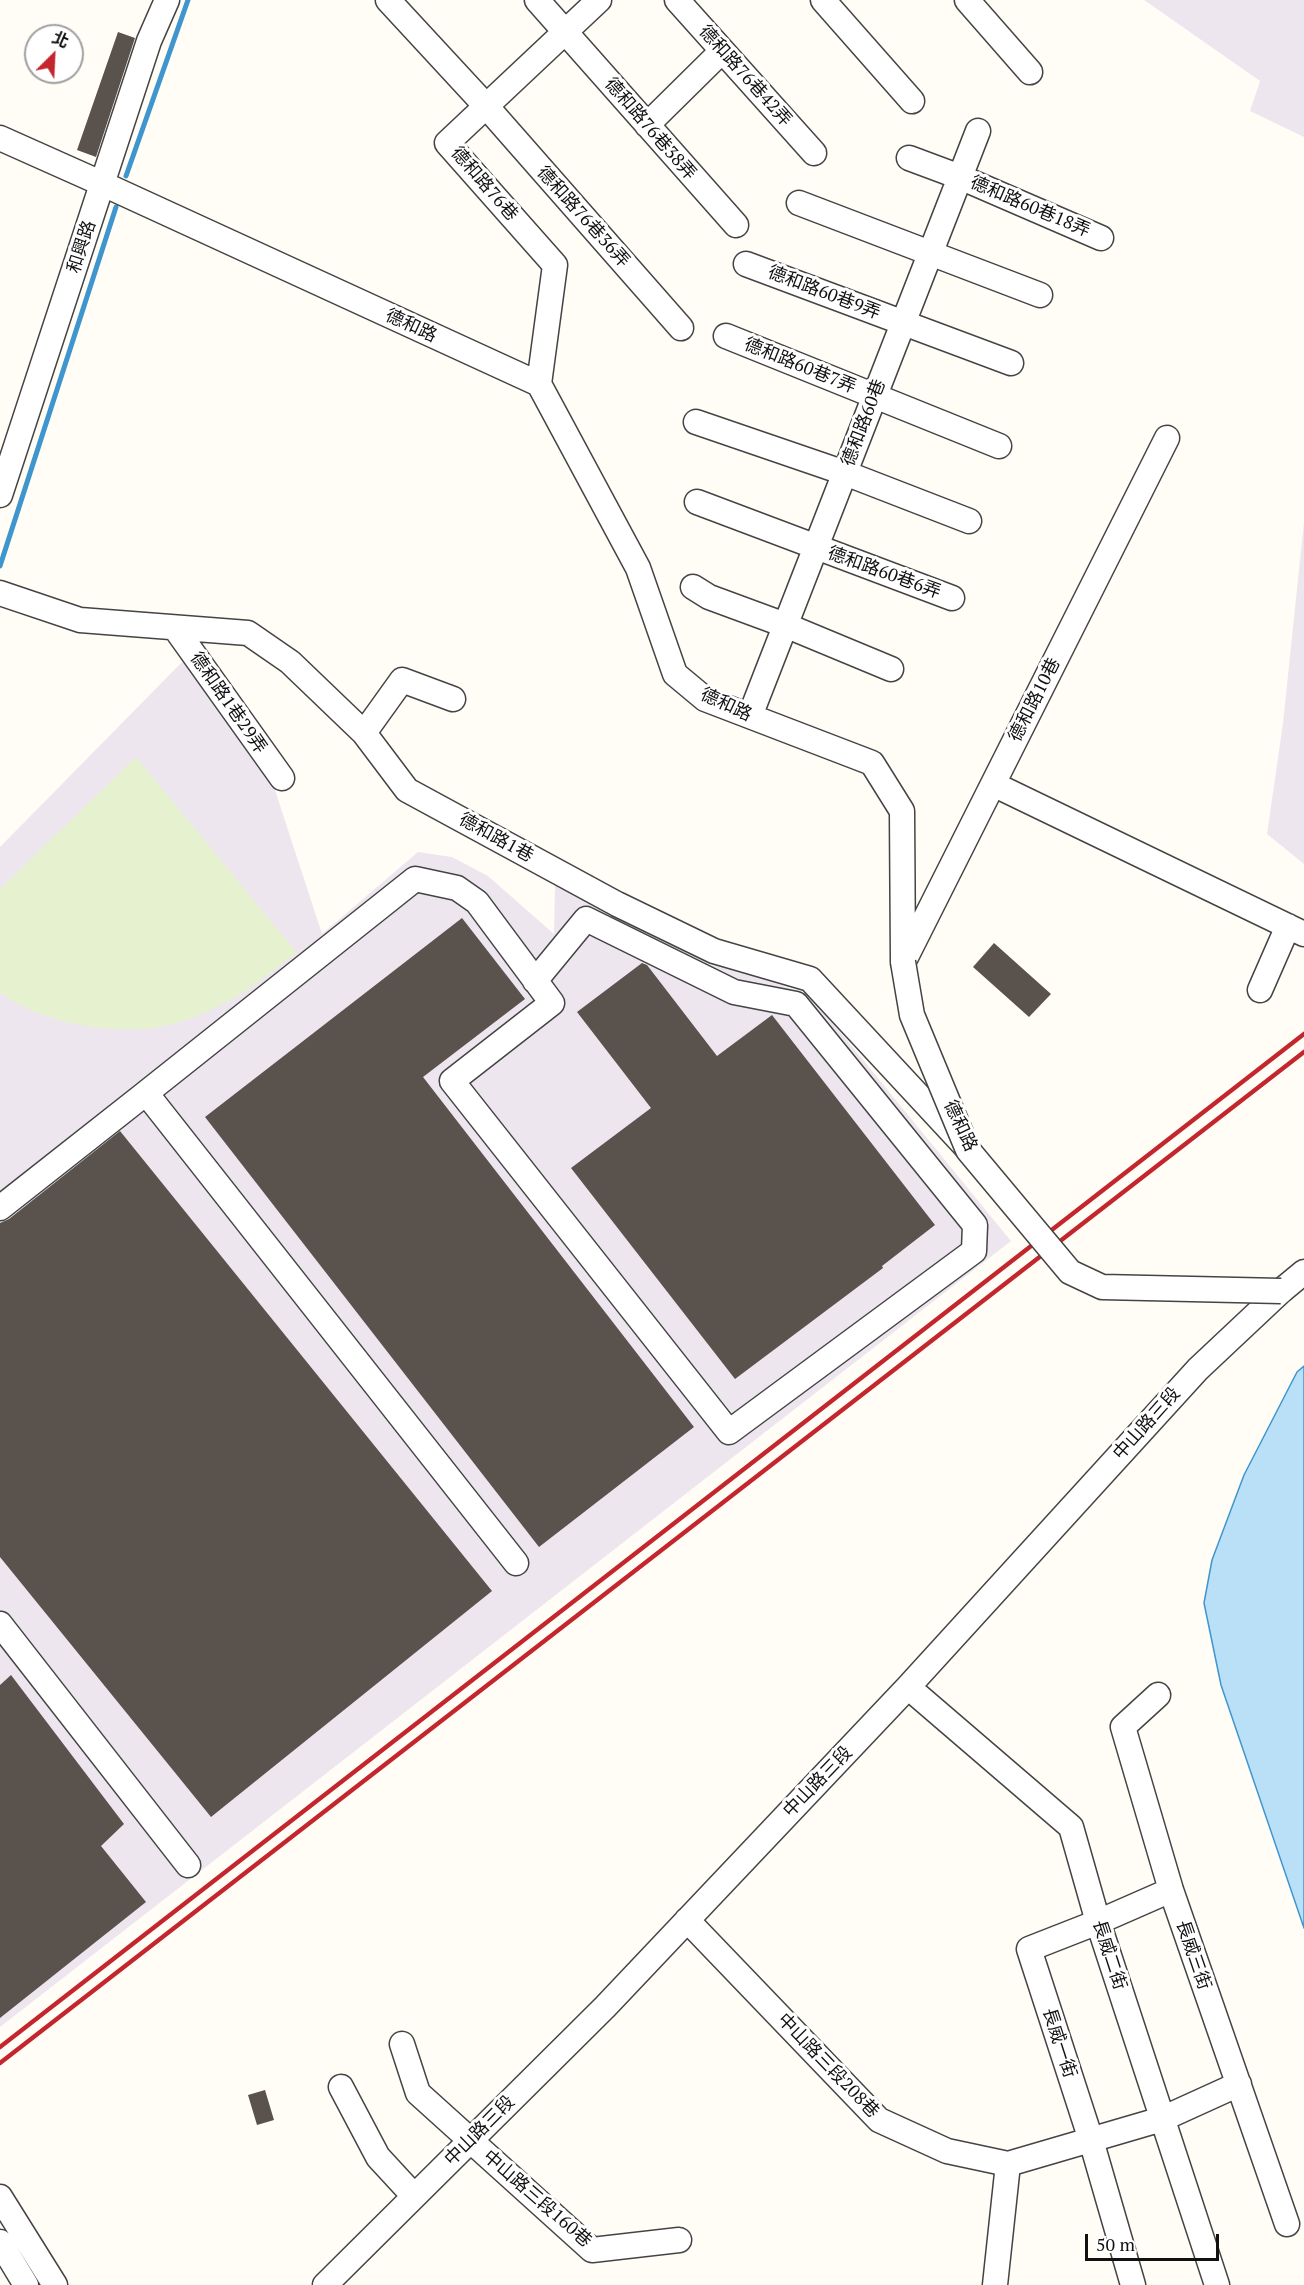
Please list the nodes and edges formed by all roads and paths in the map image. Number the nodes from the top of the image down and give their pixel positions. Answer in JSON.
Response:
{"nodes":[{"id":1,"x":167,"y":0,"type":"edge"},
{"id":2,"x":388,"y":0,"type":"edge"},
{"id":3,"x":537,"y":0,"type":"edge"},
{"id":4,"x":599,"y":0,"type":"edge"},
{"id":5,"x":676,"y":0,"type":"edge"},
{"id":6,"x":823,"y":0,"type":"edge"},
{"id":7,"x":967,"y":0,"type":"edge"},
{"id":8,"x":565,"y":32,"type":"junction"},
{"id":9,"x":722,"y":51,"type":"junction"},
{"id":10,"x":1030,"y":72,"type":"dead end"},
{"id":11,"x":912,"y":101,"type":"dead end"},
{"id":12,"x":486,"y":106,"type":"junction"},
{"id":13,"x":647,"y":125,"type":"junction"},
{"id":14,"x":978,"y":131,"type":"dead end"},
{"id":15,"x":0,"y":138,"type":"edge"},
{"id":16,"x":814,"y":153,"type":"dead end"},
{"id":17,"x":909,"y":158,"type":"dead end"},
{"id":18,"x":960,"y":177,"type":"junction"},
{"id":19,"x":104,"y":184,"type":"junction"},
{"id":20,"x":799,"y":203,"type":"dead end"},
{"id":21,"x":736,"y":225,"type":"dead end"},
{"id":22,"x":1101,"y":238,"type":"dead end"},
{"id":23,"x":930,"y":252,"type":"junction"},
{"id":24,"x":746,"y":264,"type":"dead end"},
{"id":25,"x":1040,"y":295,"type":"dead end"},
{"id":26,"x":903,"y":323,"type":"junction"},
{"id":27,"x":681,"y":328,"type":"dead end"},
{"id":28,"x":726,"y":336,"type":"dead end"},
{"id":29,"x":1011,"y":363,"type":"dead end"},
{"id":30,"x":539,"y":384,"type":"junction"},
{"id":31,"x":874,"y":397,"type":"junction"},
{"id":32,"x":696,"y":422,"type":"dead end"},
{"id":33,"x":1167,"y":438,"type":"dead end"},
{"id":34,"x":999,"y":446,"type":"dead end"},
{"id":35,"x":845,"y":472,"type":"junction"},
{"id":36,"x":0,"y":495,"type":"edge"},
{"id":37,"x":697,"y":502,"type":"dead end"},
{"id":38,"x":969,"y":521,"type":"dead end"},
{"id":39,"x":815,"y":548,"type":"junction"},
{"id":40,"x":693,"y":587,"type":"dead end"},
{"id":41,"x":0,"y":593,"type":"edge"},
{"id":42,"x":952,"y":598,"type":"dead end"},
{"id":43,"x":785,"y":625,"type":"junction"},
{"id":44,"x":175,"y":628,"type":"junction"},
{"id":45,"x":891,"y":669,"type":"dead end"},
{"id":46,"x":453,"y":699,"type":"dead end"},
{"id":47,"x":750,"y":716,"type":"junction"},
{"id":48,"x":364,"y":733,"type":"junction"},
{"id":49,"x":282,"y":778,"type":"dead end"},
{"id":50,"x":993,"y":784,"type":"junction"},
{"id":51,"x":1296,"y":930,"type":"edge"},
{"id":52,"x":903,"y":962,"type":"junction"},
{"id":53,"x":535,"y":981,"type":"junction"},
{"id":54,"x":1260,"y":990,"type":"dead end"},
{"id":55,"x":146,"y":1093,"type":"junction"},
{"id":56,"x":968,"y":1150,"type":"junction"},
{"id":57,"x":0,"y":1208,"type":"edge"},
{"id":58,"x":1304,"y":1272,"type":"edge"},
{"id":59,"x":1292,"y":1292,"type":"edge"},
{"id":60,"x":516,"y":1563,"type":"dead end"},
{"id":61,"x":0,"y":1624,"type":"edge"},
{"id":62,"x":908,"y":1687,"type":"junction"},
{"id":63,"x":1158,"y":1695,"type":"dead end"},
{"id":64,"x":188,"y":1865,"type":"dead end"},
{"id":65,"x":1171,"y":1890,"type":"junction"},
{"id":66,"x":687,"y":1920,"type":"junction"},
{"id":67,"x":1098,"y":1922,"type":"junction"},
{"id":68,"x":402,"y":2044,"type":"dead end"},
{"id":69,"x":1239,"y":2084,"type":"junction"},
{"id":70,"x":341,"y":2087,"type":"dead end"},
{"id":71,"x":1162,"y":2119,"type":"junction"},
{"id":72,"x":470,"y":2140,"type":"junction"},
{"id":73,"x":1091,"y":2140,"type":"junction"},
{"id":74,"x":1008,"y":2164,"type":"junction"},
{"id":75,"x":414,"y":2196,"type":"junction"},
{"id":76,"x":0,"y":2197,"type":"edge"},
{"id":77,"x":1287,"y":2223,"type":"dead end"},
{"id":78,"x":679,"y":2240,"type":"dead end"},
{"id":79,"x":0,"y":2242,"type":"edge"},
{"id":80,"x":26,"y":2285,"type":"edge"},
{"id":81,"x":55,"y":2285,"type":"edge"},
{"id":82,"x":325,"y":2285,"type":"edge"},
{"id":83,"x":995,"y":2285,"type":"edge"},
{"id":84,"x":1133,"y":2285,"type":"edge"},
{"id":85,"x":1217,"y":2285,"type":"edge"}],
"edges":[{"from":1,"to":19,"type":"street","name":"和興路"},
{"from":2,"to":12,"type":"street","name":"德和路76巷36弄"},
{"from":3,"to":8,"type":"street","name":"德和路76巷38弄"},
{"from":4,"to":8,"type":"street","name":"德和路76巷"},
{"from":5,"to":9,"type":"street","name":"德和路76巷42弄"},
{"from":6,"to":11,"type":"street"},
{"from":7,"to":10,"type":"street"},
{"from":8,"to":12,"type":"street","name":"德和路76巷"},
{"from":8,"to":13,"type":"street","name":"德和路76巷38弄"},
{"from":9,"to":13,"type":"street"},
{"from":9,"to":16,"type":"street","name":"德和路76巷42弄"},
{"from":12,"to":27,"type":"street","name":"德和路76巷36弄"},
{"from":12,"to":30,"type":"street","name":"德和路76巷"},
{"from":13,"to":21,"type":"street","name":"德和路76巷38弄"},
{"from":14,"to":18,"type":"street","name":"德和路60巷"},
{"from":15,"to":19,"type":"street","name":"德和路"},
{"from":17,"to":18,"type":"street","name":"德和路60巷18弄"},
{"from":18,"to":22,"type":"street","name":"德和路60巷18弄"},
{"from":18,"to":23,"type":"street","name":"德和路60巷"},
{"from":19,"to":30,"type":"street","name":"德和路"},
{"from":19,"to":36,"type":"street","name":"和興路"},
{"from":20,"to":23,"type":"street"},
{"from":23,"to":25,"type":"street"},
{"from":23,"to":26,"type":"street","name":"德和路60巷"},
{"from":24,"to":26,"type":"street","name":"德和路60巷9弄"},
{"from":26,"to":29,"type":"street","name":"德和路60巷9弄"},
{"from":26,"to":31,"type":"street","name":"德和路60巷"},
{"from":28,"to":31,"type":"street","name":"德和路60巷7弄"},
{"from":30,"to":47,"type":"street","name":"德和路"},
{"from":31,"to":34,"type":"street","name":"德和路60巷7弄"},
{"from":31,"to":35,"type":"street","name":"德和路60巷"},
{"from":32,"to":35,"type":"street"},
{"from":33,"to":50,"type":"street","name":"德和路10巷"},
{"from":35,"to":38,"type":"street"},
{"from":35,"to":39,"type":"street","name":"德和路60巷"},
{"from":37,"to":39,"type":"street","name":"德和路60巷6弄"},
{"from":39,"to":42,"type":"street","name":"德和路60巷6弄"},
{"from":39,"to":43,"type":"street","name":"德和路60巷"},
{"from":40,"to":43,"type":"street"},
{"from":41,"to":44,"type":"street","name":"德和路1巷"},
{"from":43,"to":45,"type":"street"},
{"from":43,"to":47,"type":"street","name":"德和路60巷"},
{"from":44,"to":48,"type":"street","name":"德和路1巷"},
{"from":44,"to":49,"type":"street","name":"德和路1巷29弄"},
{"from":46,"to":48,"type":"street"},
{"from":47,"to":52,"type":"street","name":"德和路"},
{"from":48,"to":56,"type":"street","name":"德和路1巷"},
{"from":50,"to":51,"type":"street"},
{"from":50,"to":52,"type":"street","name":"德和路10巷"},
{"from":51,"to":54,"type":"street"},
{"from":52,"to":56,"type":"street","name":"德和路","bridge":true},
{"from":53,"to":53,"type":"street"},
{"from":53,"to":55,"type":"street"},
{"from":55,"to":57,"type":"street"},
{"from":55,"to":60,"type":"street"},
{"from":56,"to":59,"type":"street","name":"德和路","bridge":true},
{"from":58,"to":59,"type":"street","name":"中山路三段"},
{"from":59,"to":62,"type":"street","name":"中山路三段"},
{"from":61,"to":64,"type":"street"},
{"from":62,"to":66,"type":"street","name":"中山路三段"},
{"from":62,"to":67,"type":"street","name":"長威二街"},
{"from":63,"to":65,"type":"street","name":"長威三街"},
{"from":65,"to":67,"type":"street","name":"長威一街"},
{"from":65,"to":69,"type":"street","name":"長威三街"},
{"from":66,"to":72,"type":"street","name":"中山路三段"},
{"from":66,"to":74,"type":"street","name":"中山路三段208巷"},
{"from":67,"to":71,"type":"street","name":"長威二街"},
{"from":67,"to":73,"type":"street","name":"長威一街"},
{"from":68,"to":72,"type":"street","name":"中山路三段160巷"},
{"from":69,"to":71,"type":"street","name":"中山路三段208巷"},
{"from":69,"to":77,"type":"street","name":"長威三街"},
{"from":70,"to":75,"type":"street"},
{"from":71,"to":73,"type":"street","name":"中山路三段208巷"},
{"from":71,"to":85,"type":"street","name":"長威二街"},
{"from":72,"to":75,"type":"street","name":"中山路三段"},
{"from":72,"to":78,"type":"street","name":"中山路三段160巷"},
{"from":73,"to":74,"type":"street","name":"中山路三段208巷"},
{"from":73,"to":84,"type":"street","name":"長威一街"},
{"from":74,"to":83,"type":"street"},
{"from":75,"to":82,"type":"street","name":"中山路三段"},
{"from":76,"to":81,"type":"street"},
{"from":79,"to":80,"type":"street"}]}
